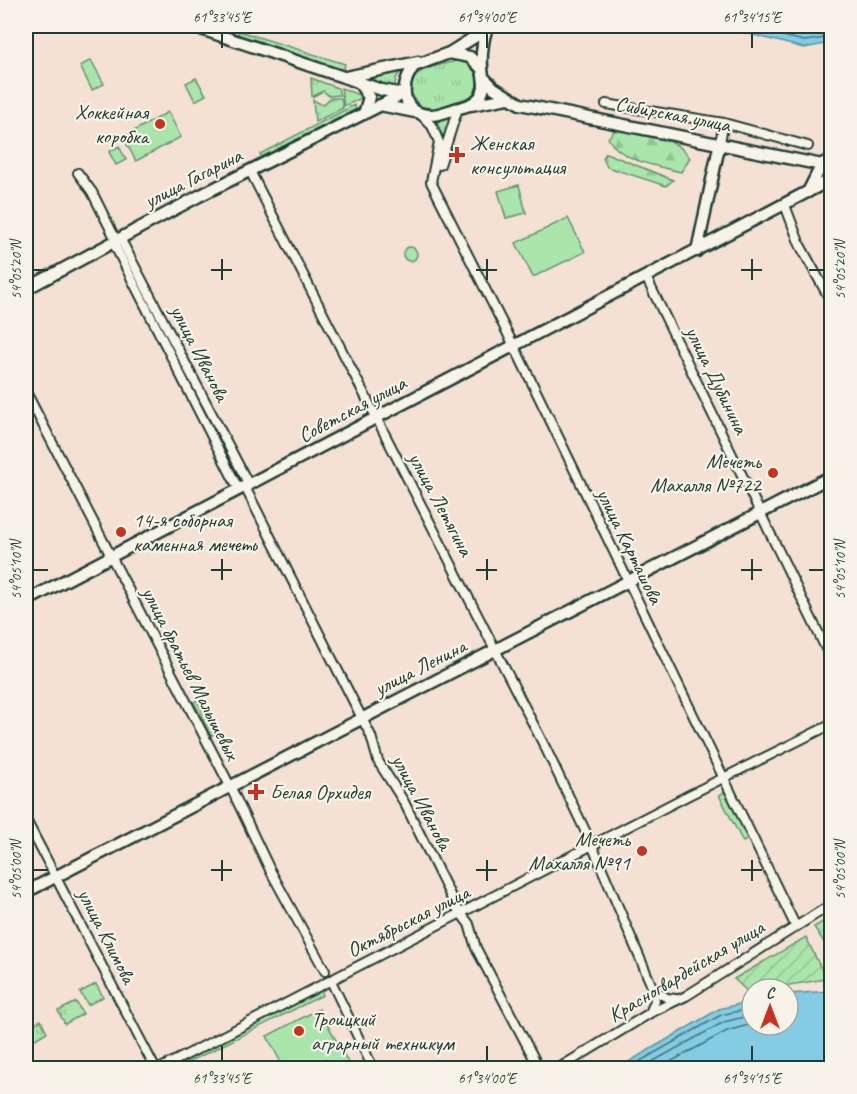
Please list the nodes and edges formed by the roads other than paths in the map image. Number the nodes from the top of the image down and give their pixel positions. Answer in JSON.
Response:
{"nodes":[{"id":1,"x":192,"y":26,"type":"edge"},
{"id":2,"x":487,"y":28,"type":"edge"},
{"id":3,"x":449,"y":53,"type":"junction"},
{"id":4,"x":418,"y":62,"type":"junction"},
{"id":5,"x":483,"y":73,"type":"junction"},
{"id":6,"x":351,"y":79,"type":"junction"},
{"id":7,"x":403,"y":94,"type":"junction"},
{"id":8,"x":508,"y":98,"type":"junction"},
{"id":9,"x":606,"y":104,"type":"dead end"},
{"id":10,"x":380,"y":105,"type":"junction"},
{"id":11,"x":471,"y":105,"type":"junction"},
{"id":12,"x":458,"y":108,"type":"junction"},
{"id":13,"x":418,"y":113,"type":"junction"},
{"id":14,"x":364,"y":114,"type":"junction"},
{"id":15,"x":724,"y":123,"type":"junction"},
{"id":16,"x":720,"y":142,"type":"junction"},
{"id":17,"x":808,"y":146,"type":"dead end"},
{"id":18,"x":828,"y":164,"type":"edge"},
{"id":19,"x":250,"y":171,"type":"junction"},
{"id":20,"x":78,"y":173,"type":"dead end"},
{"id":21,"x":831,"y":179,"type":"edge"},
{"id":22,"x":433,"y":184,"type":"junction"},
{"id":23,"x":807,"y":193,"type":"junction"},
{"id":24,"x":785,"y":205,"type":"junction"},
{"id":25,"x":116,"y":240,"type":"junction"},
{"id":26,"x":697,"y":250,"type":"junction"},
{"id":27,"x":646,"y":277,"type":"junction"},
{"id":28,"x":26,"y":289,"type":"edge"},
{"id":29,"x":831,"y":303,"type":"edge"},
{"id":30,"x":514,"y":346,"type":"junction"},
{"id":31,"x":26,"y":392,"type":"edge"},
{"id":32,"x":376,"y":418,"type":"junction"},
{"id":33,"x":831,"y":476,"type":"edge"},
{"id":34,"x":244,"y":487,"type":"junction"},
{"id":35,"x":761,"y":513,"type":"junction"},
{"id":36,"x":110,"y":557,"type":"junction"},
{"id":37,"x":628,"y":582,"type":"junction"},
{"id":38,"x":26,"y":601,"type":"edge"},
{"id":39,"x":496,"y":650,"type":"junction"},
{"id":40,"x":831,"y":661,"type":"edge"},
{"id":41,"x":363,"y":719,"type":"junction"},
{"id":42,"x":831,"y":724,"type":"edge"},
{"id":43,"x":723,"y":777,"type":"junction"},
{"id":44,"x":230,"y":786,"type":"junction"},
{"id":45,"x":26,"y":820,"type":"edge"},
{"id":46,"x":592,"y":845,"type":"junction"},
{"id":47,"x":57,"y":876,"type":"junction"},
{"id":48,"x":26,"y":892,"type":"edge"},
{"id":49,"x":831,"y":904,"type":"edge"},
{"id":50,"x":460,"y":914,"type":"junction"},
{"id":51,"x":795,"y":926,"type":"junction"},
{"id":52,"x":325,"y":971,"type":"dead end"},
{"id":53,"x":331,"y":981,"type":"junction"},
{"id":54,"x":653,"y":989,"type":"junction"},
{"id":55,"x":676,"y":999,"type":"junction"},
{"id":56,"x":650,"y":1013,"type":"junction"},
{"id":57,"x":155,"y":1068,"type":"edge"},
{"id":58,"x":161,"y":1068,"type":"edge"},
{"id":59,"x":373,"y":1068,"type":"edge"},
{"id":60,"x":539,"y":1068,"type":"edge"},
{"id":61,"x":559,"y":1068,"type":"edge"}],
"edges":[{"from":1,"to":6,"type":"street"},
{"from":2,"to":3,"type":"street"},
{"from":2,"to":5,"type":"street"},
{"from":3,"to":4,"type":"street"},
{"from":3,"to":5,"type":"street"},
{"from":4,"to":6,"type":"street"},
{"from":4,"to":7,"type":"street"},
{"from":5,"to":8,"type":"street","name":"Сибирская улица"},
{"from":5,"to":11,"type":"street"},
{"from":6,"to":7,"type":"street"},
{"from":6,"to":14,"type":"street"},
{"from":7,"to":10,"type":"street","name":"улица Гагарина"},
{"from":7,"to":13,"type":"street"},
{"from":8,"to":11,"type":"street","name":"Сибирская улица"},
{"from":8,"to":16,"type":"street","name":"Сибирская улица"},
{"from":9,"to":15,"type":"street"},
{"from":10,"to":13,"type":"street"},
{"from":10,"to":14,"type":"street","name":"улица Гагарина"},
{"from":11,"to":12,"type":"street"},
{"from":12,"to":13,"type":"street"},
{"from":12,"to":22,"type":"street"},
{"from":13,"to":22,"type":"street"},
{"from":14,"to":19,"type":"street","name":"улица Гагарина"},
{"from":15,"to":16,"type":"street"},
{"from":15,"to":17,"type":"street"},
{"from":16,"to":18,"type":"street","name":"Сибирская улица"},
{"from":16,"to":26,"type":"street"},
{"from":18,"to":23,"type":"street"},
{"from":19,"to":25,"type":"street","name":"улица Гагарина"},
{"from":19,"to":32,"type":"street","name":"улица Летягина"},
{"from":20,"to":25,"type":"street","name":"улица Иванова"},
{"from":21,"to":23,"type":"street","name":"Советская улица"},
{"from":22,"to":30,"type":"street","name":"улица Карташова"},
{"from":23,"to":24,"type":"street","name":"Советская улица"},
{"from":24,"to":26,"type":"street","name":"Советская улица"},
{"from":24,"to":29,"type":"street"},
{"from":25,"to":28,"type":"street","name":"улица Гагарина"},
{"from":25,"to":34,"type":"street","name":"улица Иванова"},
{"from":26,"to":27,"type":"street","name":"Советская улица"},
{"from":27,"to":30,"type":"street","name":"Советская улица"},
{"from":27,"to":35,"type":"street","name":"улица Дубинина"},
{"from":30,"to":32,"type":"street","name":"Советская улица"},
{"from":30,"to":37,"type":"street","name":"улица Карташова"},
{"from":31,"to":36,"type":"street","name":"улица братьев Малышевых"},
{"from":32,"to":34,"type":"street","name":"Советская улица"},
{"from":32,"to":39,"type":"street","name":"улица Летягина"},
{"from":33,"to":35,"type":"street","name":"улица Ленина"},
{"from":34,"to":36,"type":"street","name":"Советская улица"},
{"from":34,"to":41,"type":"street","name":"улица Иванова"},
{"from":35,"to":37,"type":"street","name":"улица Ленина"},
{"from":35,"to":40,"type":"street","name":"улица Дубинина"},
{"from":36,"to":38,"type":"street","name":"Советская улица"},
{"from":36,"to":44,"type":"street","name":"улица братьев Малышевых"},
{"from":37,"to":39,"type":"street","name":"улица Ленина"},
{"from":37,"to":43,"type":"street","name":"улица Карташова"},
{"from":39,"to":41,"type":"street","name":"улица Ленина"},
{"from":39,"to":46,"type":"street","name":"улица Летягина"},
{"from":41,"to":44,"type":"street","name":"улица Ленина"},
{"from":41,"to":50,"type":"street","name":"улица Иванова"},
{"from":42,"to":43,"type":"street","name":"Октябрьская улица"},
{"from":43,"to":46,"type":"street","name":"Октябрьская улица"},
{"from":43,"to":51,"type":"street","name":"улица Карташова"},
{"from":44,"to":47,"type":"street","name":"улица Ленина"},
{"from":44,"to":52,"type":"street","name":"улица братьев Малышевых"},
{"from":45,"to":47,"type":"street","name":"улица Климова"},
{"from":46,"to":50,"type":"street","name":"Октябрьская улица"},
{"from":46,"to":54,"type":"street","name":"улица Летягина"},
{"from":47,"to":48,"type":"street","name":"улица Ленина"},
{"from":47,"to":57,"type":"street","name":"улица Климова"},
{"from":49,"to":51,"type":"street","name":"Красногвардейская улица"},
{"from":50,"to":53,"type":"street","name":"Октябрьская улица"},
{"from":50,"to":60,"type":"street","name":"улица Иванова"},
{"from":51,"to":55,"type":"street","name":"Красногвардейская улица"},
{"from":53,"to":58,"type":"street","name":"Октябрьская улица"},
{"from":53,"to":59,"type":"street"},
{"from":54,"to":55,"type":"street"},
{"from":54,"to":56,"type":"street"},
{"from":55,"to":56,"type":"street","name":"Красногвардейская улица"},
{"from":56,"to":61,"type":"street","name":"Красногвардейская улица"}]}
